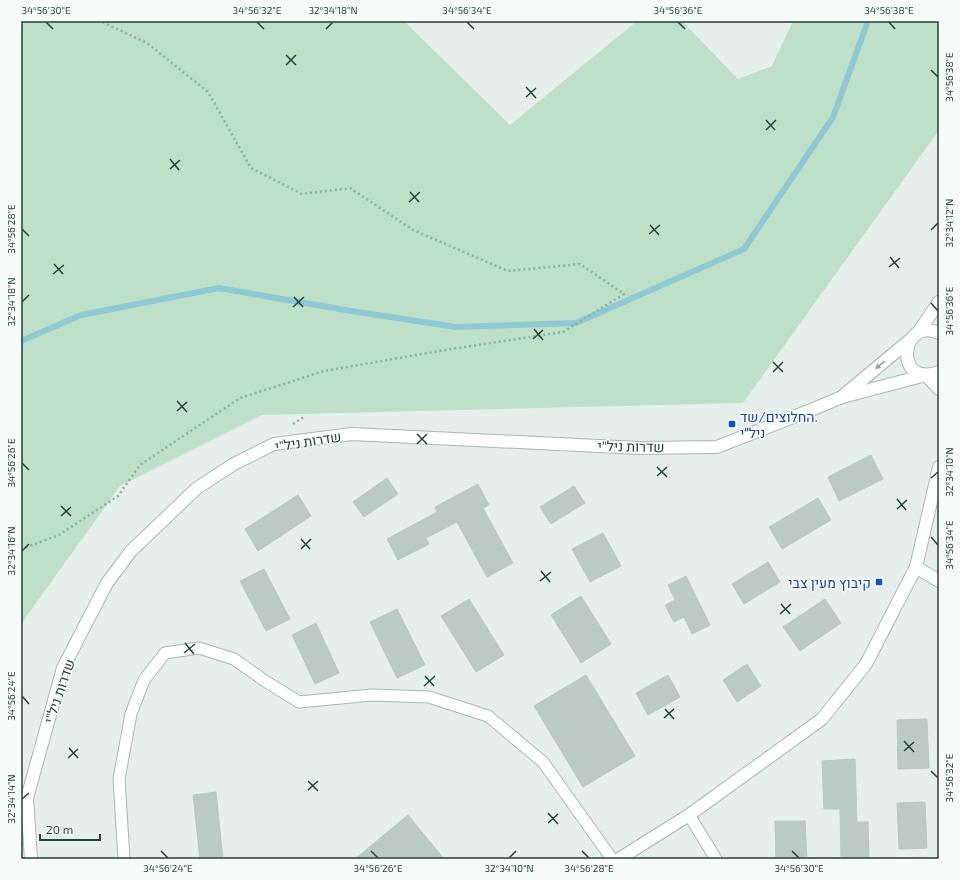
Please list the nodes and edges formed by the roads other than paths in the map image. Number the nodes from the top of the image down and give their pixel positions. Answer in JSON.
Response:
{"nodes":[{"id":1,"x":939,"y":302,"type":"edge"},
{"id":2,"x":939,"y":333,"type":"edge"},
{"id":3,"x":914,"y":337,"type":"junction"},
{"id":4,"x":939,"y":372,"type":"edge"},
{"id":5,"x":926,"y":375,"type":"junction"},
{"id":6,"x":939,"y":389,"type":"edge"},
{"id":7,"x":842,"y":397,"type":"junction"},
{"id":8,"x":939,"y":467,"type":"edge"},
{"id":9,"x":916,"y":567,"type":"junction"},
{"id":10,"x":939,"y":581,"type":"edge"},
{"id":11,"x":689,"y":815,"type":"junction"},
{"id":12,"x":31,"y":859,"type":"edge"},
{"id":13,"x":124,"y":859,"type":"edge"},
{"id":14,"x":612,"y":859,"type":"edge"},
{"id":15,"x":619,"y":859,"type":"edge"},
{"id":16,"x":716,"y":859,"type":"edge"}],
"edges":[{"from":1,"to":3,"type":"street","name":"שדרות ניל\"י"},
{"from":2,"to":3,"type":"street"},
{"from":3,"to":5,"type":"street"},
{"from":3,"to":7,"type":"street","name":"שדרות ניל\"י","one_way":true},
{"from":4,"to":5,"type":"street","name":"שדרות ניל\"י"},
{"from":5,"to":6,"type":"street"},
{"from":5,"to":7,"type":"street","name":"שדרות ניל\"י"},
{"from":7,"to":12,"type":"street","name":"שדרות ניל\"י"},
{"from":8,"to":9,"type":"street"},
{"from":9,"to":10,"type":"street"},
{"from":9,"to":11,"type":"street"},
{"from":11,"to":15,"type":"street"},
{"from":11,"to":16,"type":"lane"},
{"from":13,"to":14,"type":"lane"}]}
